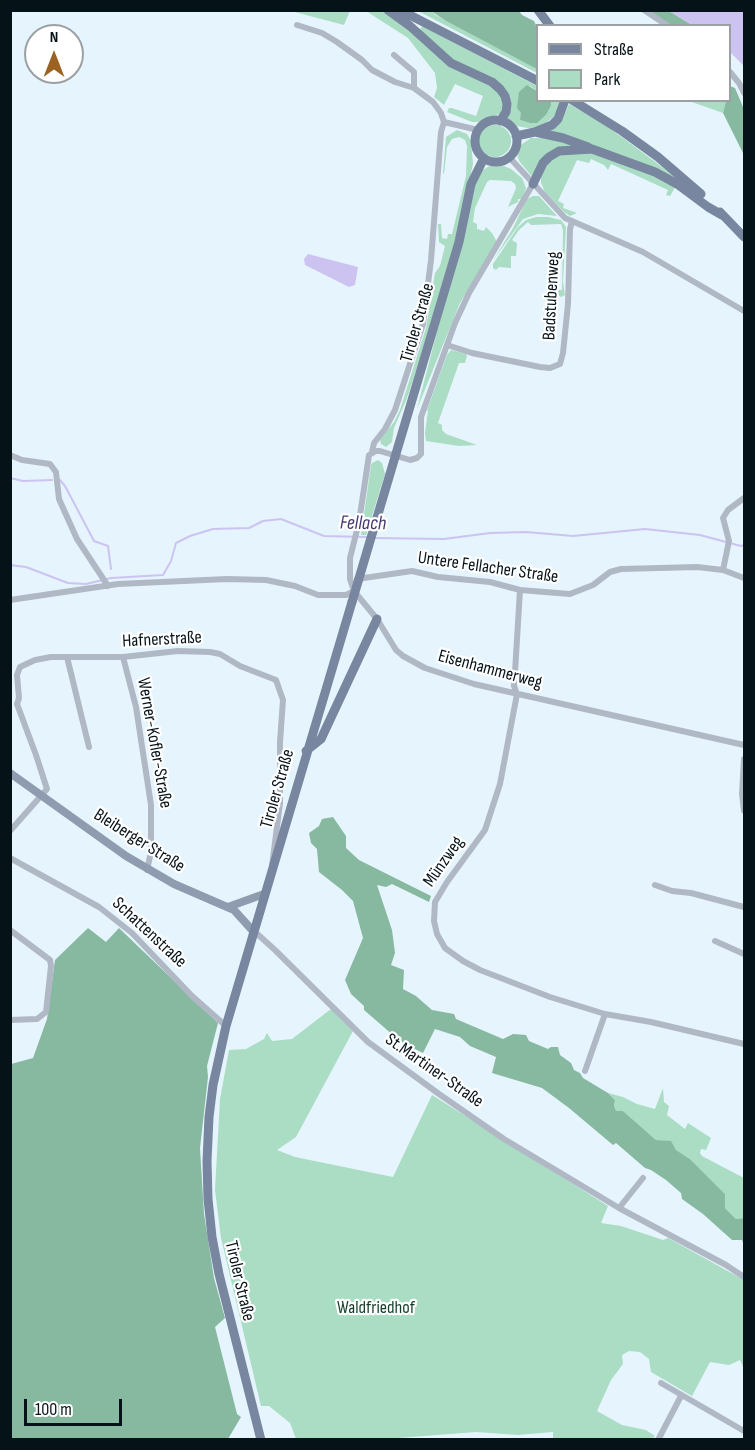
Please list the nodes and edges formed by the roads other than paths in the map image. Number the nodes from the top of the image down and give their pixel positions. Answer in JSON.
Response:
{"nodes":[{"id":1,"x":388,"y":10,"type":"edge"},
{"id":2,"x":400,"y":10,"type":"edge"},
{"id":3,"x":413,"y":10,"type":"edge"},
{"id":4,"x":538,"y":10,"type":"edge"},
{"id":5,"x":644,"y":10,"type":"edge"},
{"id":6,"x":548,"y":24,"type":"edge"},
{"id":7,"x":665,"y":24,"type":"edge"},
{"id":8,"x":297,"y":25,"type":"dead end"},
{"id":9,"x":440,"y":31,"type":"junction"},
{"id":10,"x":394,"y":55,"type":"dead end"},
{"id":11,"x":731,"y":74,"type":"edge"},
{"id":12,"x":536,"y":80,"type":"edge"},
{"id":13,"x":414,"y":88,"type":"junction"},
{"id":14,"x":744,"y":93,"type":"edge"},
{"id":15,"x":564,"y":102,"type":"edge"},
{"id":16,"x":575,"y":102,"type":"edge"},
{"id":17,"x":501,"y":121,"type":"junction"},
{"id":18,"x":444,"y":122,"type":"junction"},
{"id":19,"x":478,"y":130,"type":"junction"},
{"id":20,"x":536,"y":132,"type":"junction"},
{"id":21,"x":516,"y":136,"type":"junction"},
{"id":22,"x":592,"y":149,"type":"junction"},
{"id":23,"x":509,"y":157,"type":"junction"},
{"id":24,"x":484,"y":158,"type":"junction"},
{"id":25,"x":533,"y":184,"type":"junction"},
{"id":26,"x":722,"y":215,"type":"junction"},
{"id":27,"x":572,"y":221,"type":"junction"},
{"id":28,"x":744,"y":237,"type":"edge"},
{"id":29,"x":744,"y":311,"type":"edge"},
{"id":30,"x":447,"y":345,"type":"junction"},
{"id":31,"x":372,"y":452,"type":"junction"},
{"id":32,"x":10,"y":455,"type":"edge"},
{"id":33,"x":395,"y":457,"type":"junction"},
{"id":34,"x":744,"y":498,"type":"edge"},
{"id":35,"x":723,"y":570,"type":"junction"},
{"id":36,"x":350,"y":579,"type":"junction"},
{"id":37,"x":744,"y":579,"type":"edge"},
{"id":38,"x":105,"y":582,"type":"junction"},
{"id":39,"x":520,"y":590,"type":"junction"},
{"id":40,"x":354,"y":591,"type":"junction"},
{"id":41,"x":10,"y":600,"type":"edge"},
{"id":42,"x":377,"y":619,"type":"junction"},
{"id":43,"x":67,"y":657,"type":"junction"},
{"id":44,"x":123,"y":657,"type":"junction"},
{"id":45,"x":518,"y":694,"type":"junction"},
{"id":46,"x":744,"y":745,"type":"edge"},
{"id":47,"x":88,"y":747,"type":"dead end"},
{"id":48,"x":306,"y":751,"type":"junction"},
{"id":49,"x":744,"y":759,"type":"edge"},
{"id":50,"x":10,"y":773,"type":"edge"},
{"id":51,"x":42,"y":795,"type":"junction"},
{"id":52,"x":744,"y":811,"type":"edge"},
{"id":53,"x":10,"y":831,"type":"edge"},
{"id":54,"x":10,"y":858,"type":"edge"},
{"id":55,"x":272,"y":869,"type":"junction"},
{"id":56,"x":147,"y":870,"type":"junction"},
{"id":57,"x":655,"y":885,"type":"dead end"},
{"id":58,"x":264,"y":894,"type":"junction"},
{"id":59,"x":228,"y":907,"type":"junction"},
{"id":60,"x":744,"y":907,"type":"edge"},
{"id":61,"x":10,"y":930,"type":"edge"},
{"id":62,"x":253,"y":931,"type":"junction"},
{"id":63,"x":715,"y":941,"type":"dead end"},
{"id":64,"x":744,"y":954,"type":"edge"},
{"id":65,"x":605,"y":1014,"type":"junction"},
{"id":66,"x":10,"y":1020,"type":"edge"},
{"id":67,"x":226,"y":1026,"type":"junction"},
{"id":68,"x":744,"y":1044,"type":"edge"},
{"id":69,"x":585,"y":1071,"type":"dead end"},
{"id":70,"x":643,"y":1178,"type":"dead end"},
{"id":71,"x":619,"y":1208,"type":"junction"},
{"id":72,"x":744,"y":1277,"type":"edge"},
{"id":73,"x":661,"y":1383,"type":"dead end"},
{"id":74,"x":681,"y":1396,"type":"junction"},
{"id":75,"x":744,"y":1431,"type":"edge"},
{"id":76,"x":261,"y":1440,"type":"edge"},
{"id":77,"x":658,"y":1440,"type":"edge"}],
"edges":[{"from":1,"to":17,"type":"main road"},
{"from":2,"to":9,"type":"main road"},
{"from":3,"to":9,"type":"main road"},
{"from":4,"to":6,"type":"main road"},
{"from":5,"to":7,"type":"street"},
{"from":8,"to":13,"type":"street"},
{"from":9,"to":12,"type":"main road"},
{"from":10,"to":13,"type":"street"},
{"from":11,"to":14,"type":"street"},
{"from":13,"to":18,"type":"street"},
{"from":15,"to":20,"type":"main road"},
{"from":16,"to":26,"type":"main road"},
{"from":17,"to":19,"type":"main road"},
{"from":17,"to":21,"type":"main road"},
{"from":18,"to":19,"type":"street"},
{"from":18,"to":31,"type":"street","name":"Eisenhammerweg"},
{"from":19,"to":24,"type":"main road"},
{"from":20,"to":21,"type":"main road"},
{"from":20,"to":22,"type":"main road"},
{"from":21,"to":23,"type":"main road"},
{"from":22,"to":25,"type":"main road"},
{"from":22,"to":26,"type":"main road"},
{"from":23,"to":24,"type":"main road"},
{"from":23,"to":25,"type":"street"},
{"from":24,"to":33,"type":"main road","name":"Tiroler Straße"},
{"from":25,"to":27,"type":"street"},
{"from":25,"to":30,"type":"street"},
{"from":26,"to":28,"type":"main road"},
{"from":27,"to":29,"type":"street"},
{"from":27,"to":30,"type":"street","name":"Badstubenweg"},
{"from":30,"to":33,"type":"street"},
{"from":31,"to":33,"type":"street"},
{"from":31,"to":36,"type":"street","name":"Eisenhammerweg"},
{"from":32,"to":38,"type":"street"},
{"from":33,"to":48,"type":"main road","name":"Tiroler Straße","bridge":true},
{"from":34,"to":35,"type":"street"},
{"from":35,"to":37,"type":"street","name":"Untere Fellacher Straße"},
{"from":35,"to":39,"type":"street","name":"Untere Fellacher Straße"},
{"from":36,"to":39,"type":"street","name":"Untere Fellacher Straße"},
{"from":36,"to":40,"type":"street","name":"Eisenhammerweg"},
{"from":38,"to":40,"type":"street"},
{"from":38,"to":41,"type":"street"},
{"from":39,"to":45,"type":"street","name":"Münzweg"},
{"from":40,"to":42,"type":"street","name":"Eisenhammerweg"},
{"from":42,"to":45,"type":"street","name":"Eisenhammerweg"},
{"from":42,"to":48,"type":"main road"},
{"from":43,"to":44,"type":"street","name":"Hafnerstraße"},
{"from":43,"to":47,"type":"street"},
{"from":43,"to":51,"type":"street","name":"Hafnerstraße"},
{"from":44,"to":55,"type":"street","name":"Hafnerstraße"},
{"from":44,"to":56,"type":"street","name":"Werner-Kofler-Straße"},
{"from":45,"to":46,"type":"street","name":"Eisenhammerweg"},
{"from":45,"to":65,"type":"street","name":"Münzweg"},
{"from":48,"to":55,"type":"main road","name":"Tiroler Straße"},
{"from":49,"to":52,"type":"street"},
{"from":50,"to":51,"type":"main road","name":"Bleiberger Straße"},
{"from":51,"to":53,"type":"street"},
{"from":51,"to":56,"type":"main road","name":"Bleiberger Straße"},
{"from":54,"to":67,"type":"street","name":"Schattenstraße"},
{"from":55,"to":58,"type":"main road","name":"Tiroler Straße"},
{"from":56,"to":59,"type":"main road","name":"Bleiberger Straße"},
{"from":57,"to":60,"type":"street"},
{"from":58,"to":59,"type":"main road"},
{"from":58,"to":62,"type":"main road","name":"Tiroler Straße"},
{"from":59,"to":62,"type":"main road","name":"Bleiberger Straße"},
{"from":61,"to":66,"type":"street"},
{"from":62,"to":67,"type":"main road","name":"Tiroler Straße"},
{"from":62,"to":71,"type":"street","name":"St.Martiner-Straße"},
{"from":63,"to":64,"type":"street"},
{"from":65,"to":68,"type":"street","name":"Münzweg"},
{"from":65,"to":69,"type":"street"},
{"from":67,"to":76,"type":"main road","name":"Tiroler Straße"},
{"from":70,"to":71,"type":"street"},
{"from":71,"to":72,"type":"street","name":"St.Martiner-Straße"},
{"from":73,"to":74,"type":"street"},
{"from":74,"to":75,"type":"street"},
{"from":74,"to":77,"type":"street"}]}
